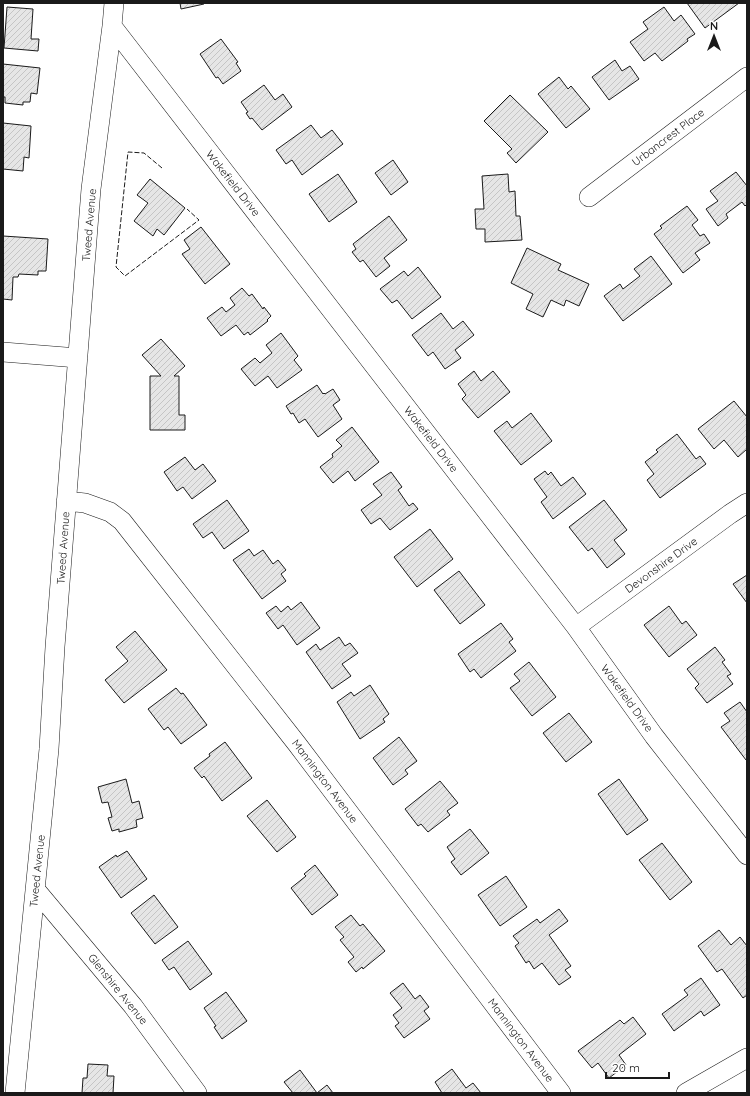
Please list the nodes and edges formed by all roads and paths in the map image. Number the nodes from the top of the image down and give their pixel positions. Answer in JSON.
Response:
{"nodes":[{"id":1,"x":114,"y":3,"type":"edge"},
{"id":2,"x":112,"y":26,"type":"junction"},
{"id":3,"x":747,"y":77,"type":"edge"},
{"id":4,"x":589,"y":197,"type":"dead end"},
{"id":5,"x":3,"y":352,"type":"edge"},
{"id":6,"x":78,"y":358,"type":"junction"},
{"id":7,"x":66,"y":501,"type":"junction"},
{"id":8,"x":747,"y":504,"type":"edge"},
{"id":9,"x":576,"y":627,"type":"junction"},
{"id":10,"x":747,"y":854,"type":"edge"},
{"id":11,"x":35,"y":889,"type":"junction"},
{"id":12,"x":747,"y":1058,"type":"edge"},
{"id":13,"x":15,"y":1093,"type":"edge"},
{"id":14,"x":197,"y":1093,"type":"edge"},
{"id":15,"x":561,"y":1093,"type":"edge"},
{"id":16,"x":686,"y":1093,"type":"edge"}],
"edges":[{"from":1,"to":2,"type":"street","name":"Tweed Avenue"},
{"from":2,"to":6,"type":"street","name":"Tweed Avenue"},
{"from":2,"to":9,"type":"street","name":"Wakefield Drive"},
{"from":3,"to":4,"type":"street","name":"Urbancrest Place"},
{"from":5,"to":6,"type":"street"},
{"from":6,"to":7,"type":"street","name":"Tweed Avenue"},
{"from":7,"to":11,"type":"street","name":"Tweed Avenue"},
{"from":7,"to":15,"type":"street","name":"Mannington Avenue"},
{"from":8,"to":9,"type":"street","name":"Devonshire Drive"},
{"from":9,"to":10,"type":"street","name":"Wakefield Drive"},
{"from":11,"to":13,"type":"street","name":"Tweed Avenue"},
{"from":11,"to":14,"type":"street","name":"Glenshire Avenue"},
{"from":12,"to":16,"type":"street"}]}
